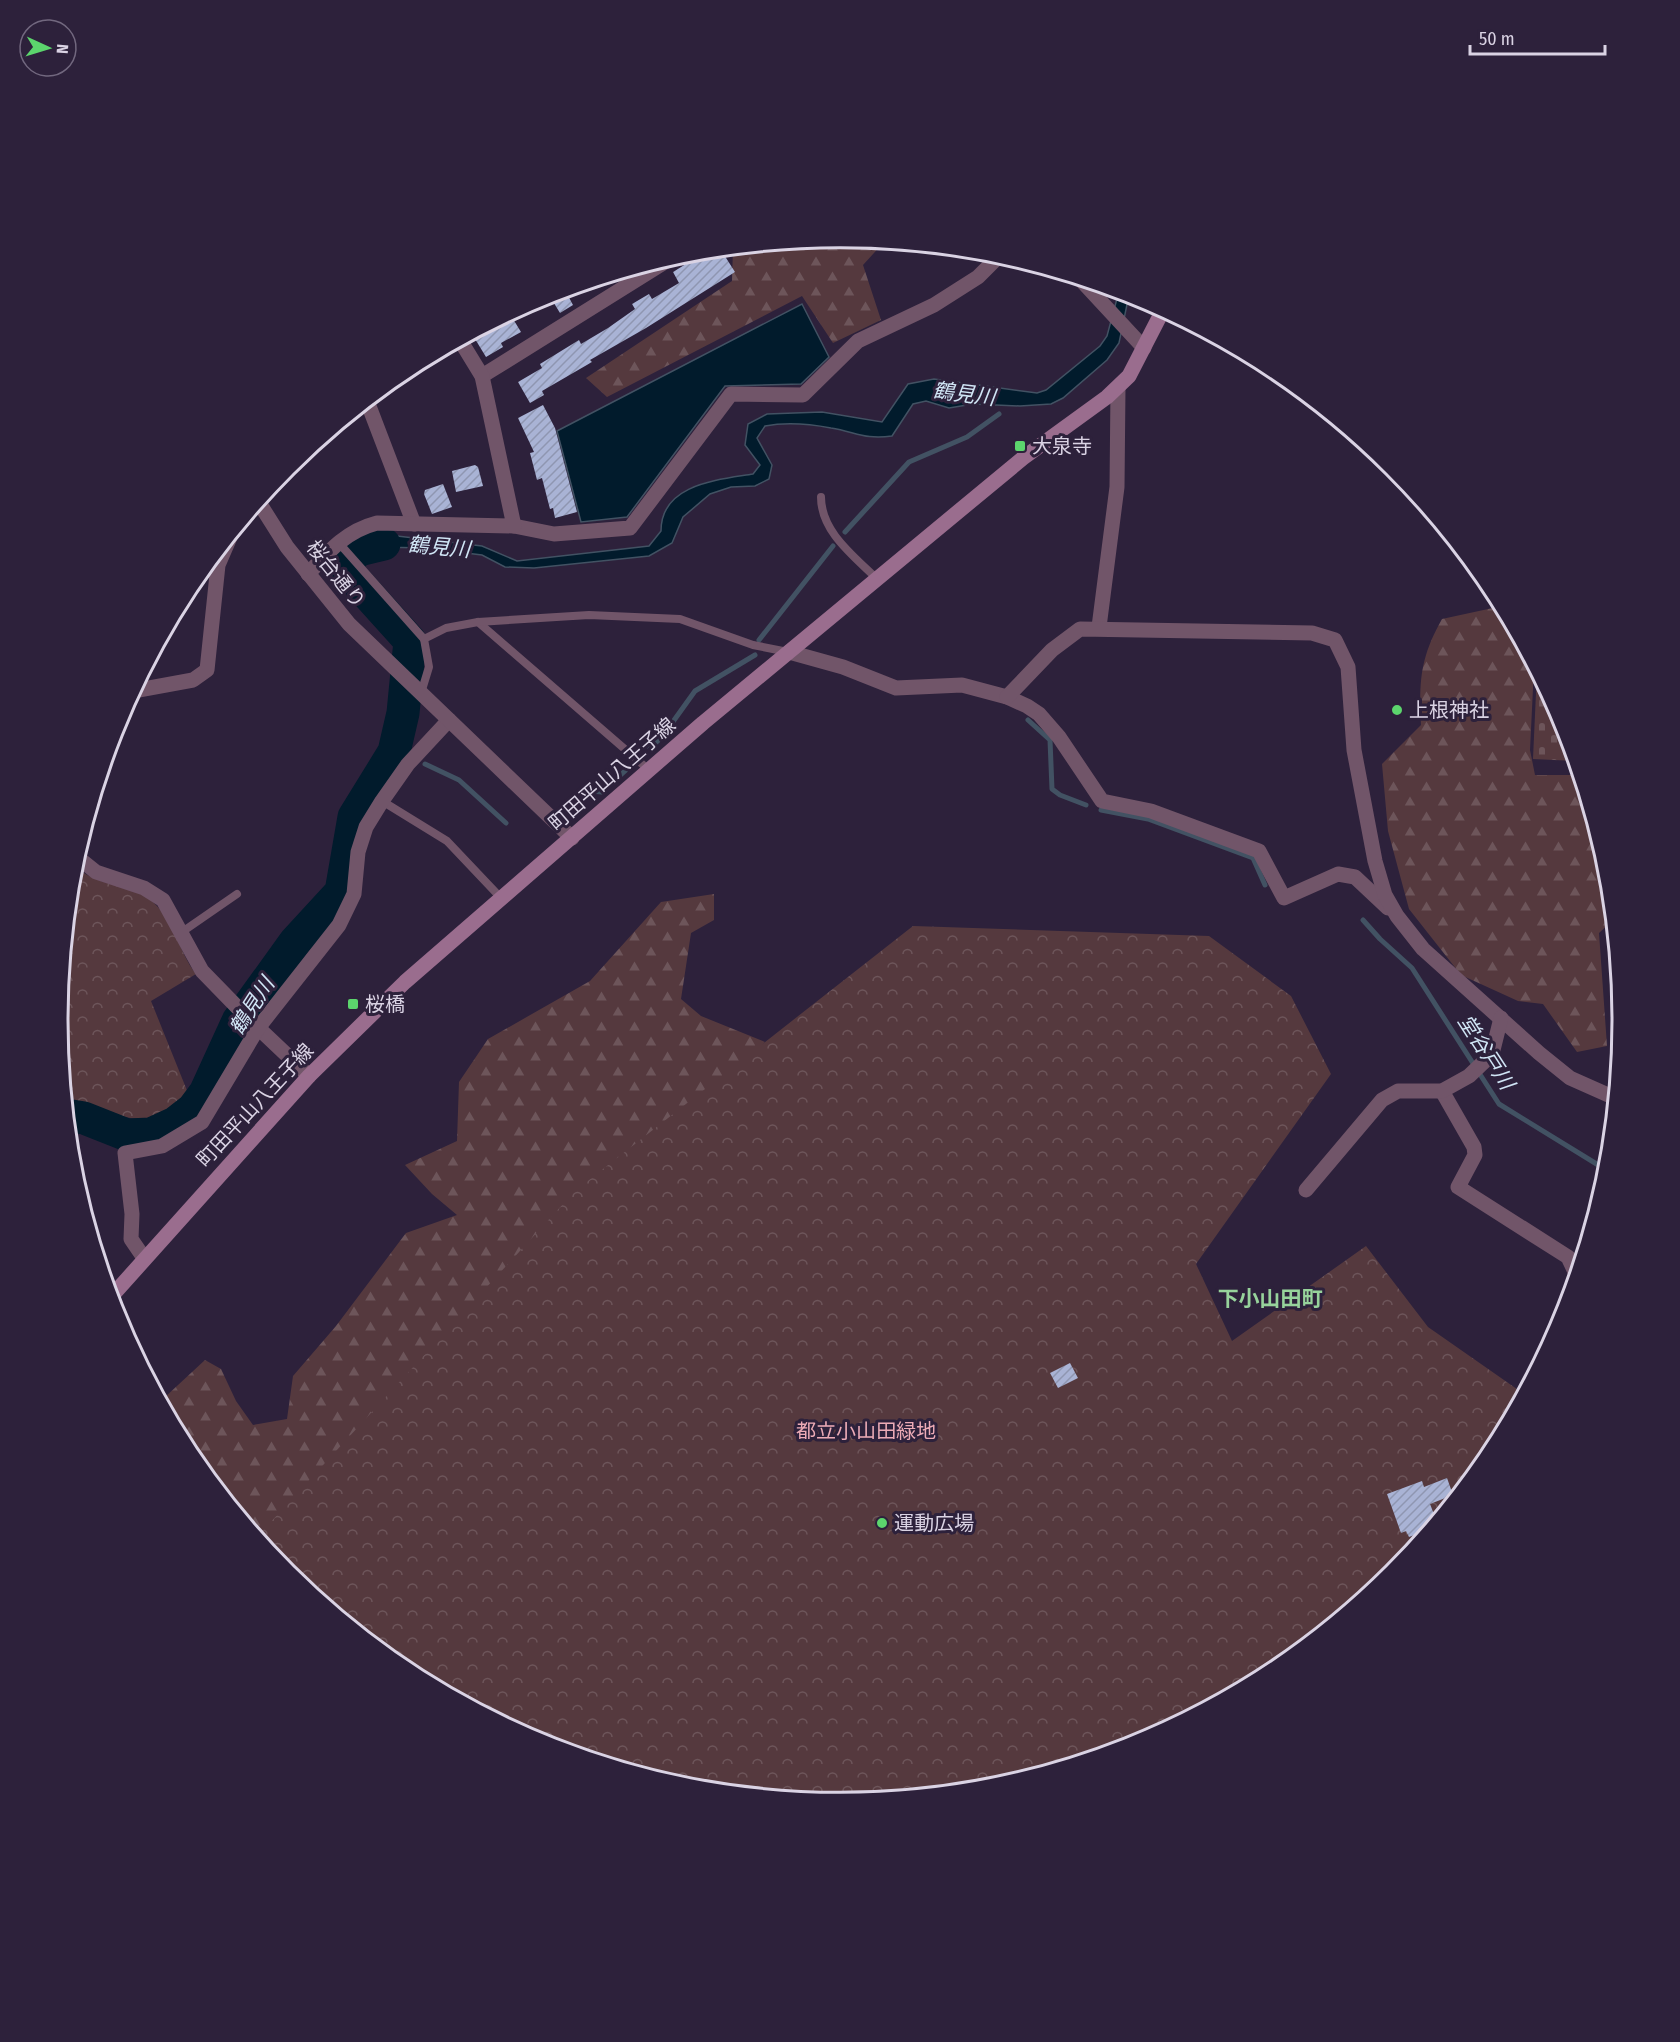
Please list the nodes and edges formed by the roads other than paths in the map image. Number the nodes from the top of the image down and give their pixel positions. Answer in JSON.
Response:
{"nodes":[{"id":1,"x":991,"y":263,"type":"edge"},
{"id":2,"x":647,"y":273,"type":"edge"},
{"id":3,"x":1091,"y":290,"type":"edge"},
{"id":4,"x":1159,"y":318,"type":"edge"},
{"id":5,"x":464,"y":347,"type":"edge"},
{"id":6,"x":1144,"y":348,"type":"junction"},
{"id":7,"x":482,"y":376,"type":"junction"},
{"id":8,"x":1118,"y":388,"type":"junction"},
{"id":9,"x":370,"y":408,"type":"edge"},
{"id":10,"x":821,"y":497,"type":"dead end"},
{"id":11,"x":263,"y":508,"type":"edge"},
{"id":12,"x":414,"y":524,"type":"junction"},
{"id":13,"x":514,"y":526,"type":"junction"},
{"id":14,"x":342,"y":546,"type":"junction"},
{"id":15,"x":219,"y":562,"type":"edge"},
{"id":16,"x":308,"y":574,"type":"junction"},
{"id":17,"x":877,"y":579,"type":"junction"},
{"id":18,"x":478,"y":622,"type":"junction"},
{"id":19,"x":1099,"y":627,"type":"junction"},
{"id":20,"x":424,"y":639,"type":"junction"},
{"id":21,"x":789,"y":652,"type":"junction"},
{"id":22,"x":142,"y":689,"type":"edge"},
{"id":23,"x":421,"y":693,"type":"junction"},
{"id":24,"x":1007,"y":697,"type":"junction"},
{"id":25,"x":449,"y":720,"type":"junction"},
{"id":26,"x":649,"y":770,"type":"junction"},
{"id":27,"x":382,"y":801,"type":"junction"},
{"id":28,"x":572,"y":838,"type":"junction"},
{"id":29,"x":84,"y":862,"type":"edge"},
{"id":30,"x":237,"y":894,"type":"dead end"},
{"id":31,"x":501,"y":898,"type":"junction"},
{"id":32,"x":1397,"y":916,"type":"junction"},
{"id":33,"x":182,"y":932,"type":"junction"},
{"id":34,"x":239,"y":1009,"type":"joint"},
{"id":35,"x":1501,"y":1018,"type":"junction"},
{"id":36,"x":256,"y":1025,"type":"junction"},
{"id":37,"x":309,"y":1076,"type":"junction"},
{"id":38,"x":1442,"y":1091,"type":"junction"},
{"id":39,"x":1609,"y":1095,"type":"edge"},
{"id":40,"x":1306,"y":1190,"type":"dead end"},
{"id":41,"x":144,"y":1258,"type":"junction"},
{"id":42,"x":1573,"y":1267,"type":"edge"},
{"id":43,"x":116,"y":1291,"type":"edge"}],
"edges":[{"from":1,"to":13,"type":"street"},
{"from":2,"to":7,"type":"street"},
{"from":3,"to":6,"type":"street"},
{"from":4,"to":6,"type":"main road","name":"町田平山八王子線"},
{"from":5,"to":7,"type":"street"},
{"from":6,"to":8,"type":"main road","name":"町田平山八王子線"},
{"from":7,"to":13,"type":"street"},
{"from":8,"to":17,"type":"main road","name":"町田平山八王子線"},
{"from":8,"to":19,"type":"street"},
{"from":9,"to":12,"type":"street"},
{"from":10,"to":17,"type":"lane"},
{"from":11,"to":16,"type":"street","name":"桜台通り"},
{"from":12,"to":13,"type":"street"},
{"from":12,"to":14,"type":"street"},
{"from":14,"to":16,"type":"street"},
{"from":14,"to":20,"type":"lane"},
{"from":15,"to":22,"type":"street"},
{"from":16,"to":23,"type":"street","name":"桜台通り"},
{"from":17,"to":21,"type":"main road","name":"町田平山八王子線"},
{"from":18,"to":20,"type":"lane"},
{"from":18,"to":21,"type":"lane"},
{"from":18,"to":26,"type":"lane"},
{"from":19,"to":24,"type":"street"},
{"from":19,"to":32,"type":"street"},
{"from":20,"to":23,"type":"lane"},
{"from":21,"to":24,"type":"street"},
{"from":21,"to":26,"type":"main road","name":"町田平山八王子線"},
{"from":23,"to":25,"type":"street"},
{"from":24,"to":32,"type":"street"},
{"from":25,"to":27,"type":"street"},
{"from":25,"to":28,"type":"street"},
{"from":26,"to":28,"type":"main road","name":"町田平山八王子線"},
{"from":27,"to":31,"type":"lane"},
{"from":27,"to":36,"type":"street"},
{"from":28,"to":31,"type":"main road","name":"町田平山八王子線"},
{"from":29,"to":33,"type":"street"},
{"from":30,"to":33,"type":"lane"},
{"from":31,"to":37,"type":"main road","name":"町田平山八王子線"},
{"from":32,"to":35,"type":"street"},
{"from":33,"to":34,"type":"street"},
{"from":34,"to":36,"type":"lane"},
{"from":35,"to":38,"type":"street"},
{"from":35,"to":39,"type":"street"},
{"from":36,"to":37,"type":"street"},
{"from":36,"to":41,"type":"street"},
{"from":37,"to":41,"type":"main road","name":"町田平山八王子線"},
{"from":38,"to":40,"type":"street"},
{"from":38,"to":42,"type":"street"},
{"from":41,"to":43,"type":"main road","name":"町田平山八王子線"}]}
